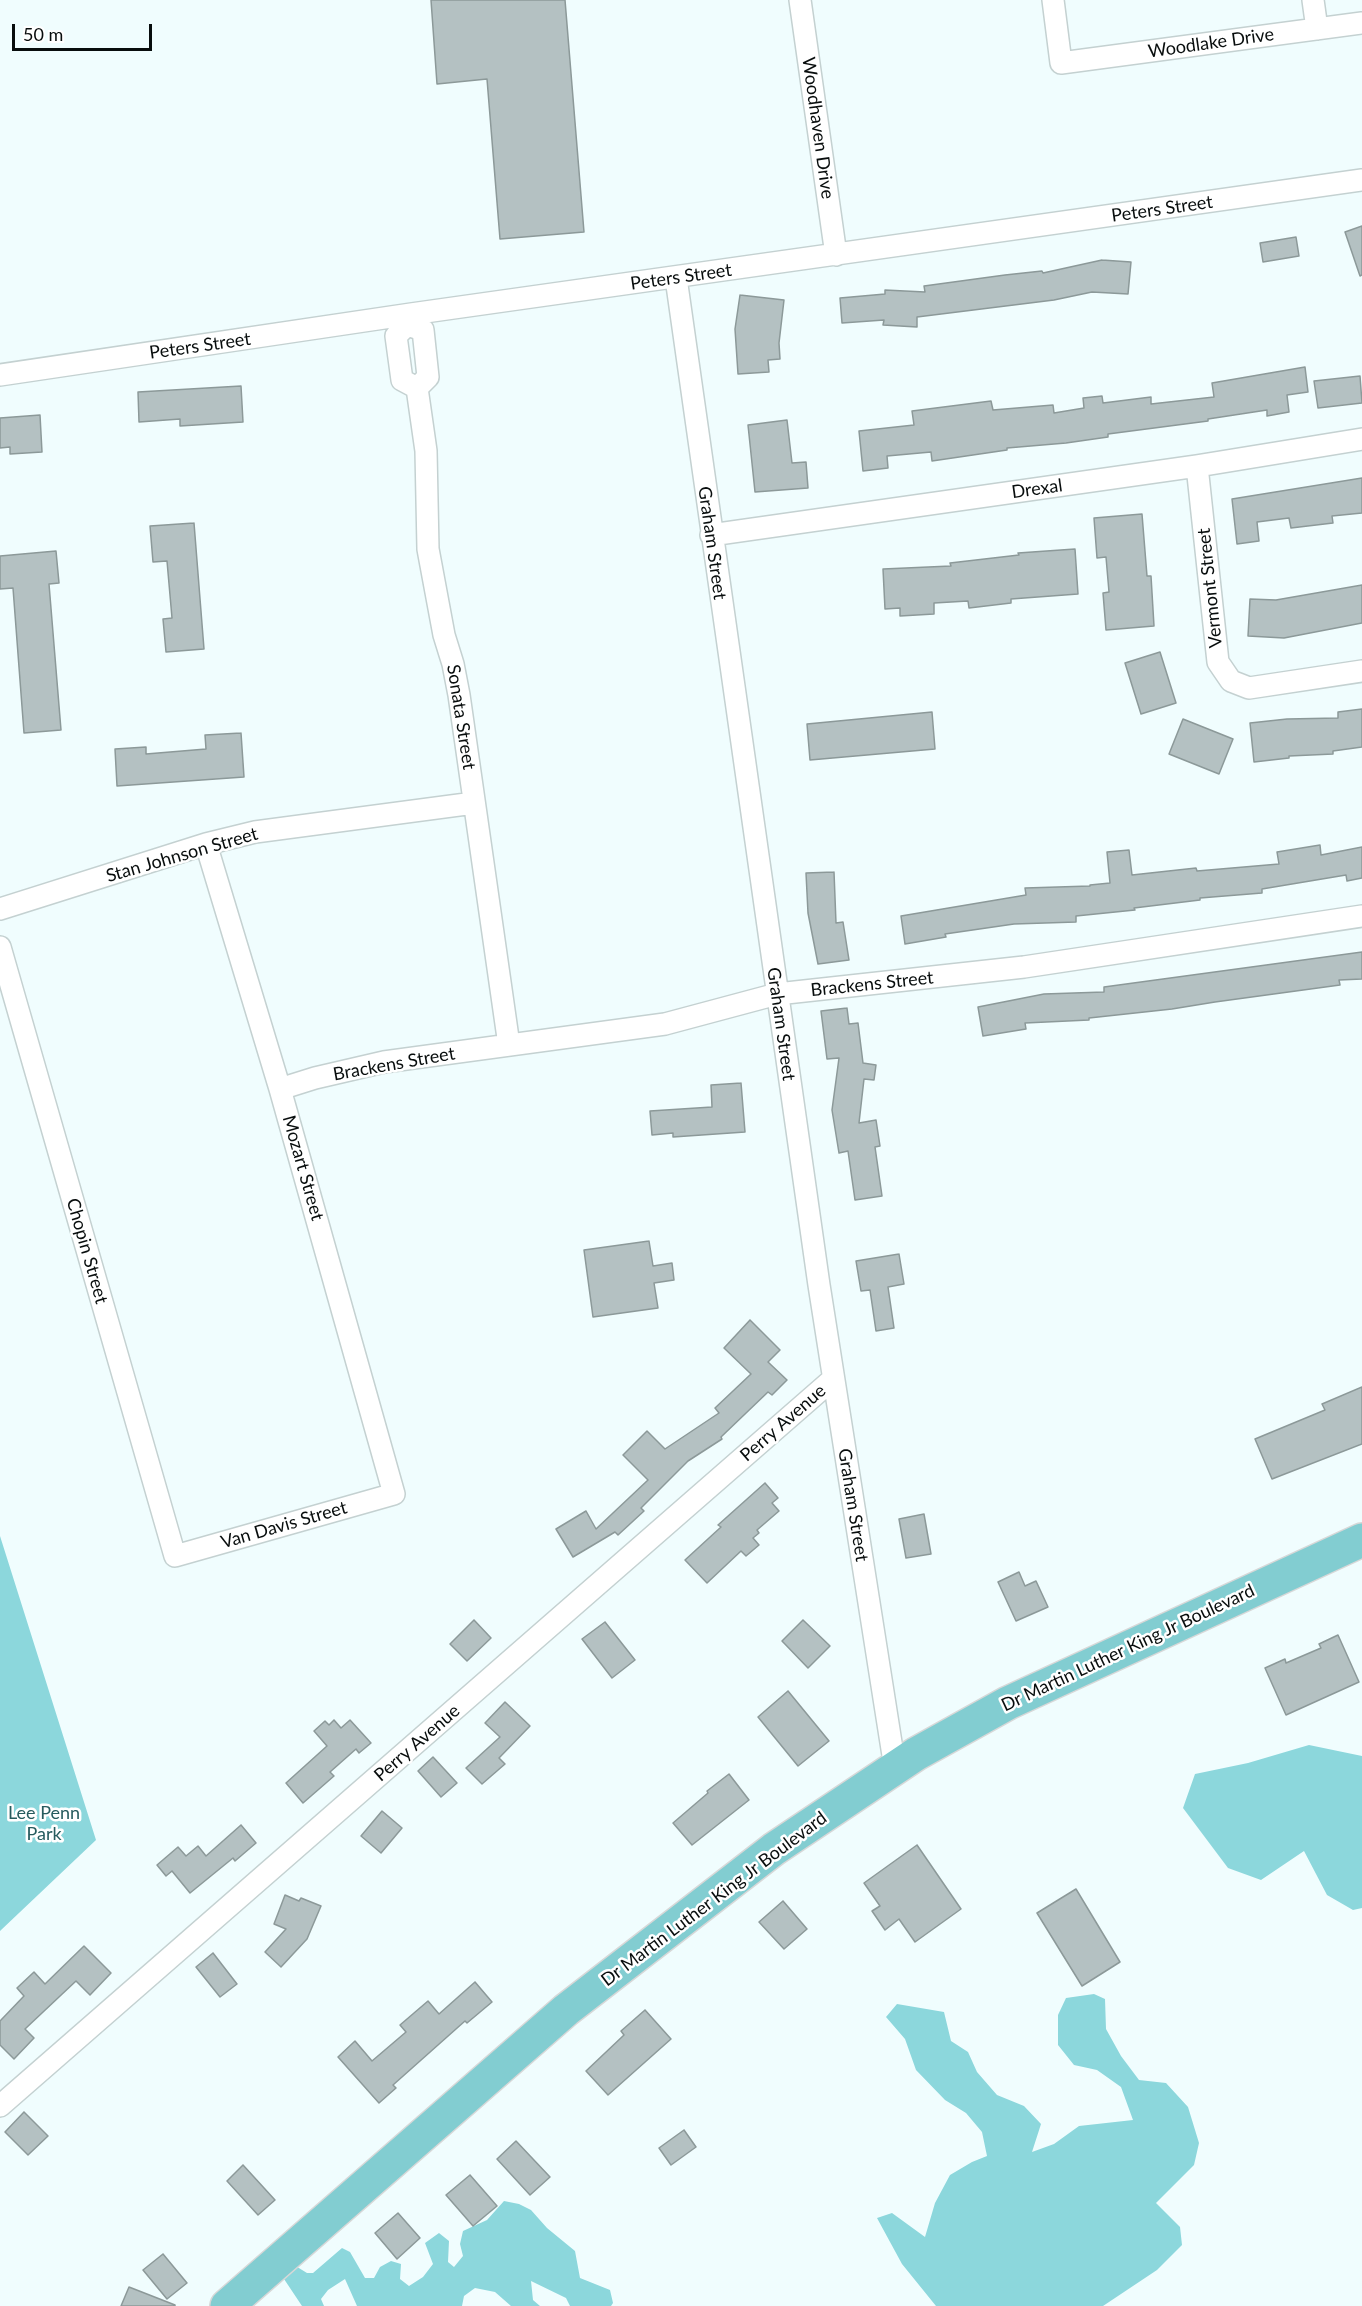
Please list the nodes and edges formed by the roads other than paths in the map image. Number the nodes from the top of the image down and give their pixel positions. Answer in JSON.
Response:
{"nodes":[{"id":1,"x":800,"y":0,"type":"edge"},
{"id":2,"x":1053,"y":0,"type":"edge"},
{"id":3,"x":1314,"y":0,"type":"edge"},
{"id":4,"x":1362,"y":23,"type":"edge"},
{"id":5,"x":1317,"y":29,"type":"junction"},
{"id":6,"x":1362,"y":180,"type":"edge"},
{"id":7,"x":836,"y":255,"type":"junction"},
{"id":8,"x":676,"y":278,"type":"junction"},
{"id":9,"x":406,"y":320,"type":"junction"},
{"id":10,"x":0,"y":375,"type":"edge"},
{"id":11,"x":1362,"y":439,"type":"edge"},
{"id":12,"x":1197,"y":466,"type":"junction"},
{"id":13,"x":711,"y":535,"type":"junction"},
{"id":14,"x":1362,"y":671,"type":"edge"},
{"id":15,"x":474,"y":803,"type":"junction"},
{"id":16,"x":207,"y":844,"type":"junction"},
{"id":17,"x":0,"y":909,"type":"edge"},
{"id":18,"x":1362,"y":916,"type":"edge"},
{"id":19,"x":0,"y":947,"type":"edge"},
{"id":20,"x":777,"y":994,"type":"junction"},
{"id":21,"x":509,"y":1046,"type":"junction"},
{"id":22,"x":280,"y":1089,"type":"junction"},
{"id":23,"x":833,"y":1379,"type":"junction"},
{"id":24,"x":394,"y":1494,"type":"joint"},
{"id":25,"x":1362,"y":1540,"type":"edge"},
{"id":26,"x":175,"y":1556,"type":"joint"},
{"id":27,"x":895,"y":1768,"type":"junction"},
{"id":28,"x":0,"y":2106,"type":"edge"},
{"id":29,"x":227,"y":2306,"type":"edge"}],
"edges":[{"from":1,"to":7,"type":"street","name":"Woodhaven Drive"},
{"from":2,"to":5,"type":"street","name":"Woodlake Drive"},
{"from":3,"to":5,"type":"street"},
{"from":4,"to":5,"type":"street","name":"Woodlake Drive"},
{"from":6,"to":7,"type":"street","name":"Peters Street"},
{"from":7,"to":8,"type":"street","name":"Peters Street"},
{"from":8,"to":9,"type":"street","name":"Peters Street"},
{"from":8,"to":13,"type":"street","name":"Graham Street"},
{"from":9,"to":10,"type":"street","name":"Peters Street"},
{"from":9,"to":15,"type":"street","name":"Sonata Street"},
{"from":11,"to":12,"type":"street","name":"Drexal"},
{"from":12,"to":13,"type":"street","name":"Drexal"},
{"from":12,"to":14,"type":"street","name":"Vermont Street"},
{"from":13,"to":20,"type":"street","name":"Graham Street"},
{"from":15,"to":16,"type":"street","name":"Stan Johnson Street"},
{"from":15,"to":21,"type":"street","name":"Sonata Street"},
{"from":16,"to":17,"type":"street","name":"Stan Johnson Street"},
{"from":16,"to":22,"type":"street","name":"Mozart Street"},
{"from":18,"to":20,"type":"street","name":"Brackens Street"},
{"from":19,"to":26,"type":"street","name":"Chopin Street"},
{"from":20,"to":21,"type":"street","name":"Brackens Street"},
{"from":20,"to":23,"type":"street","name":"Graham Street"},
{"from":21,"to":22,"type":"street","name":"Brackens Street"},
{"from":22,"to":24,"type":"street","name":"Mozart Street"},
{"from":23,"to":27,"type":"street","name":"Graham Street"},
{"from":23,"to":28,"type":"street","name":"Perry Avenue"},
{"from":24,"to":26,"type":"street","name":"Van Davis Street"},
{"from":25,"to":27,"type":"main road","name":"Dr Martin Luther King Jr Boulevard"},
{"from":27,"to":29,"type":"main road","name":"Dr Martin Luther King Jr Boulevard"}]}
